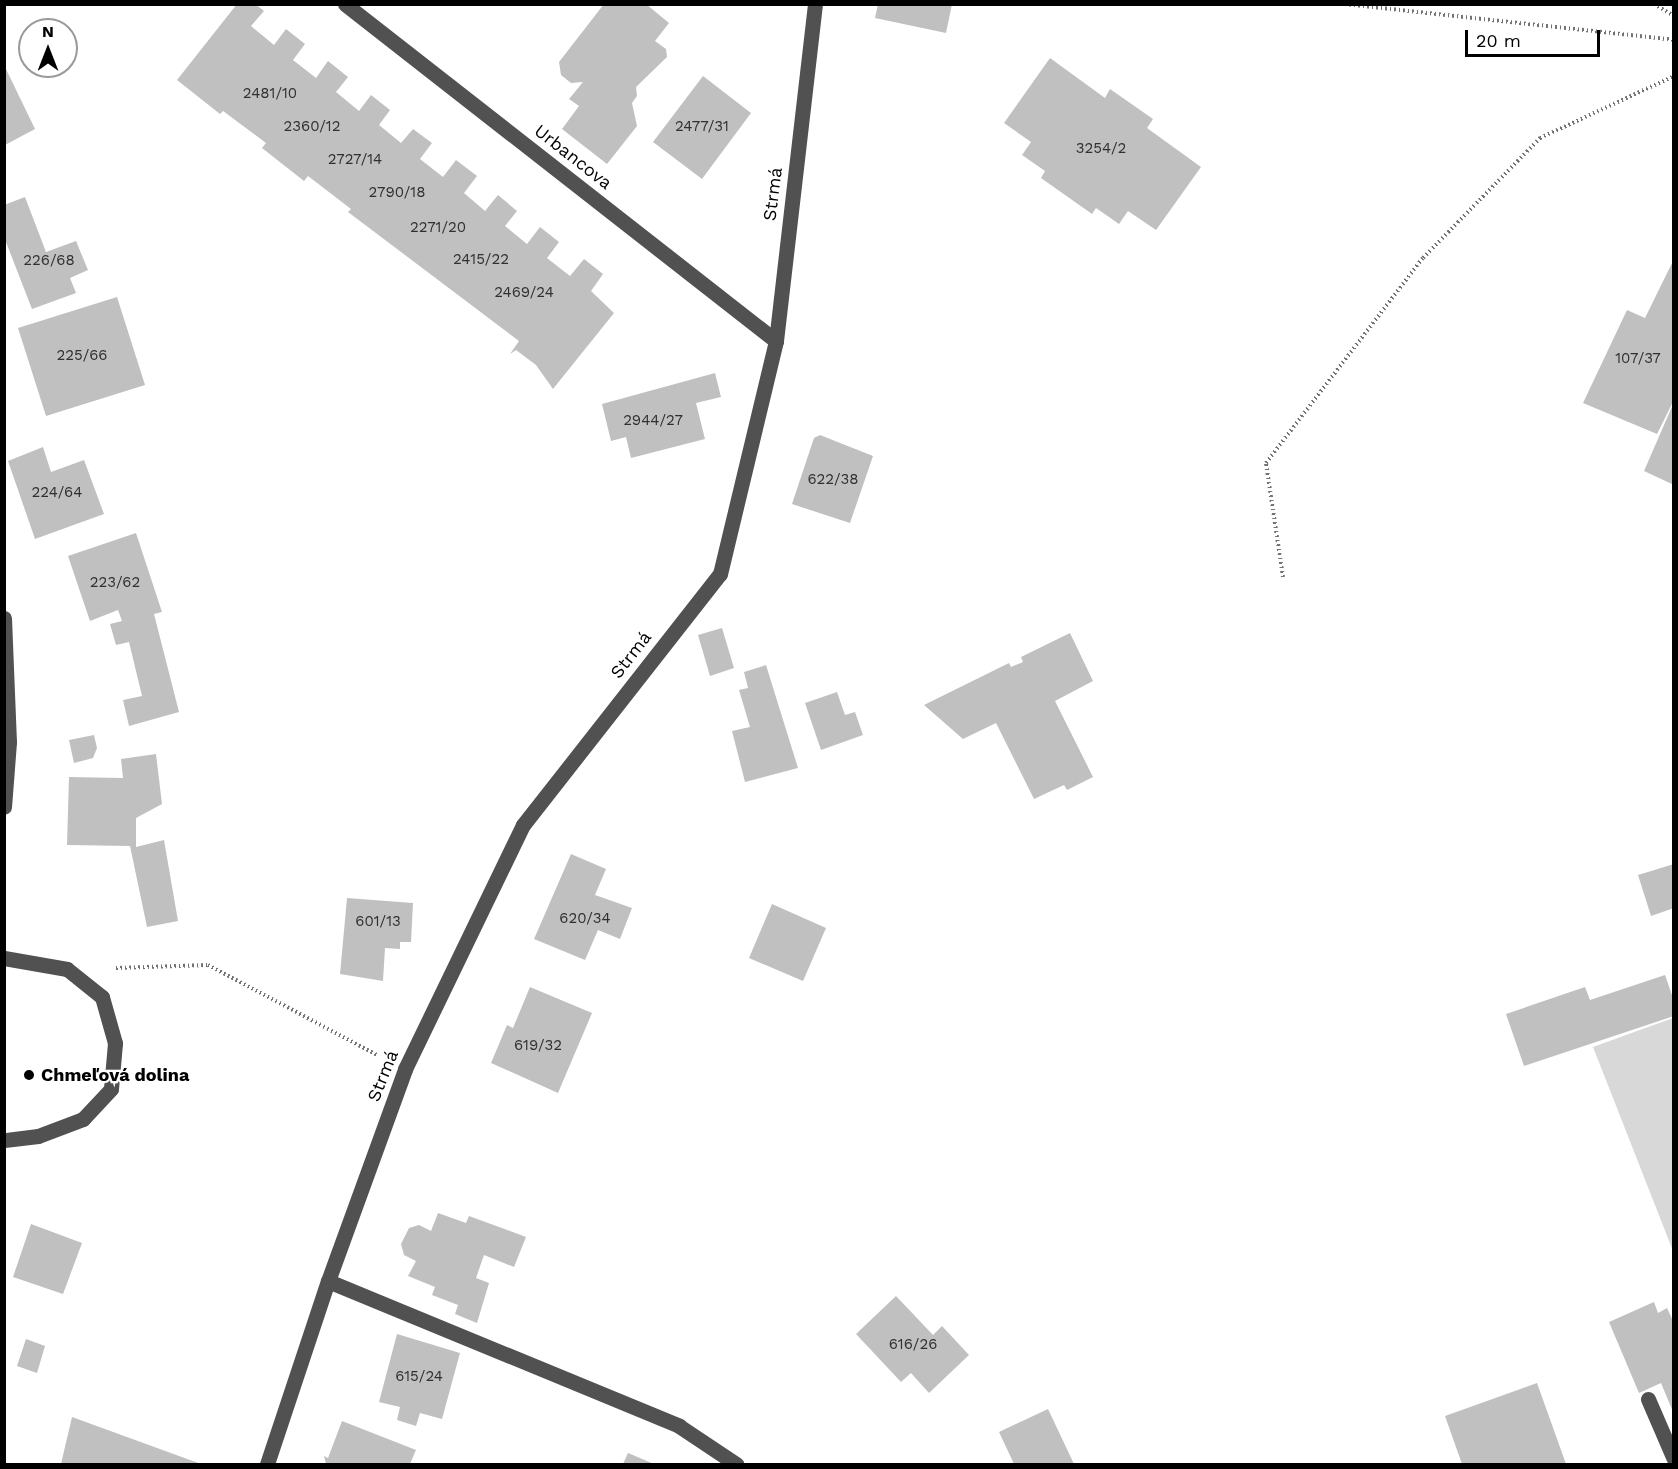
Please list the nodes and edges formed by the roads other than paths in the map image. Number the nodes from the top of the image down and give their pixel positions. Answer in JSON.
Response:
{"nodes":[{"id":1,"x":345,"y":4,"type":"edge"},
{"id":2,"x":815,"y":4,"type":"edge"},
{"id":3,"x":776,"y":341,"type":"junction"},
{"id":4,"x":4,"y":618,"type":"edge"},
{"id":5,"x":4,"y":807,"type":"edge"},
{"id":6,"x":4,"y":958,"type":"edge"},
{"id":7,"x":4,"y":1140,"type":"edge"},
{"id":8,"x":328,"y":1281,"type":"junction"},
{"id":9,"x":1648,"y":1400,"type":"dead end"},
{"id":10,"x":1674,"y":1459,"type":"edge"},
{"id":11,"x":267,"y":1464,"type":"edge"},
{"id":12,"x":736,"y":1464,"type":"edge"}],
"edges":[{"from":1,"to":3,"type":"street","name":"Urbancova"},
{"from":2,"to":3,"type":"street","name":"Strmá"},
{"from":3,"to":8,"type":"street","name":"Strmá"},
{"from":4,"to":5,"type":"street"},
{"from":6,"to":7,"type":"street"},
{"from":8,"to":11,"type":"street","name":"Strmá"},
{"from":8,"to":12,"type":"street"},
{"from":9,"to":10,"type":"street"}]}
